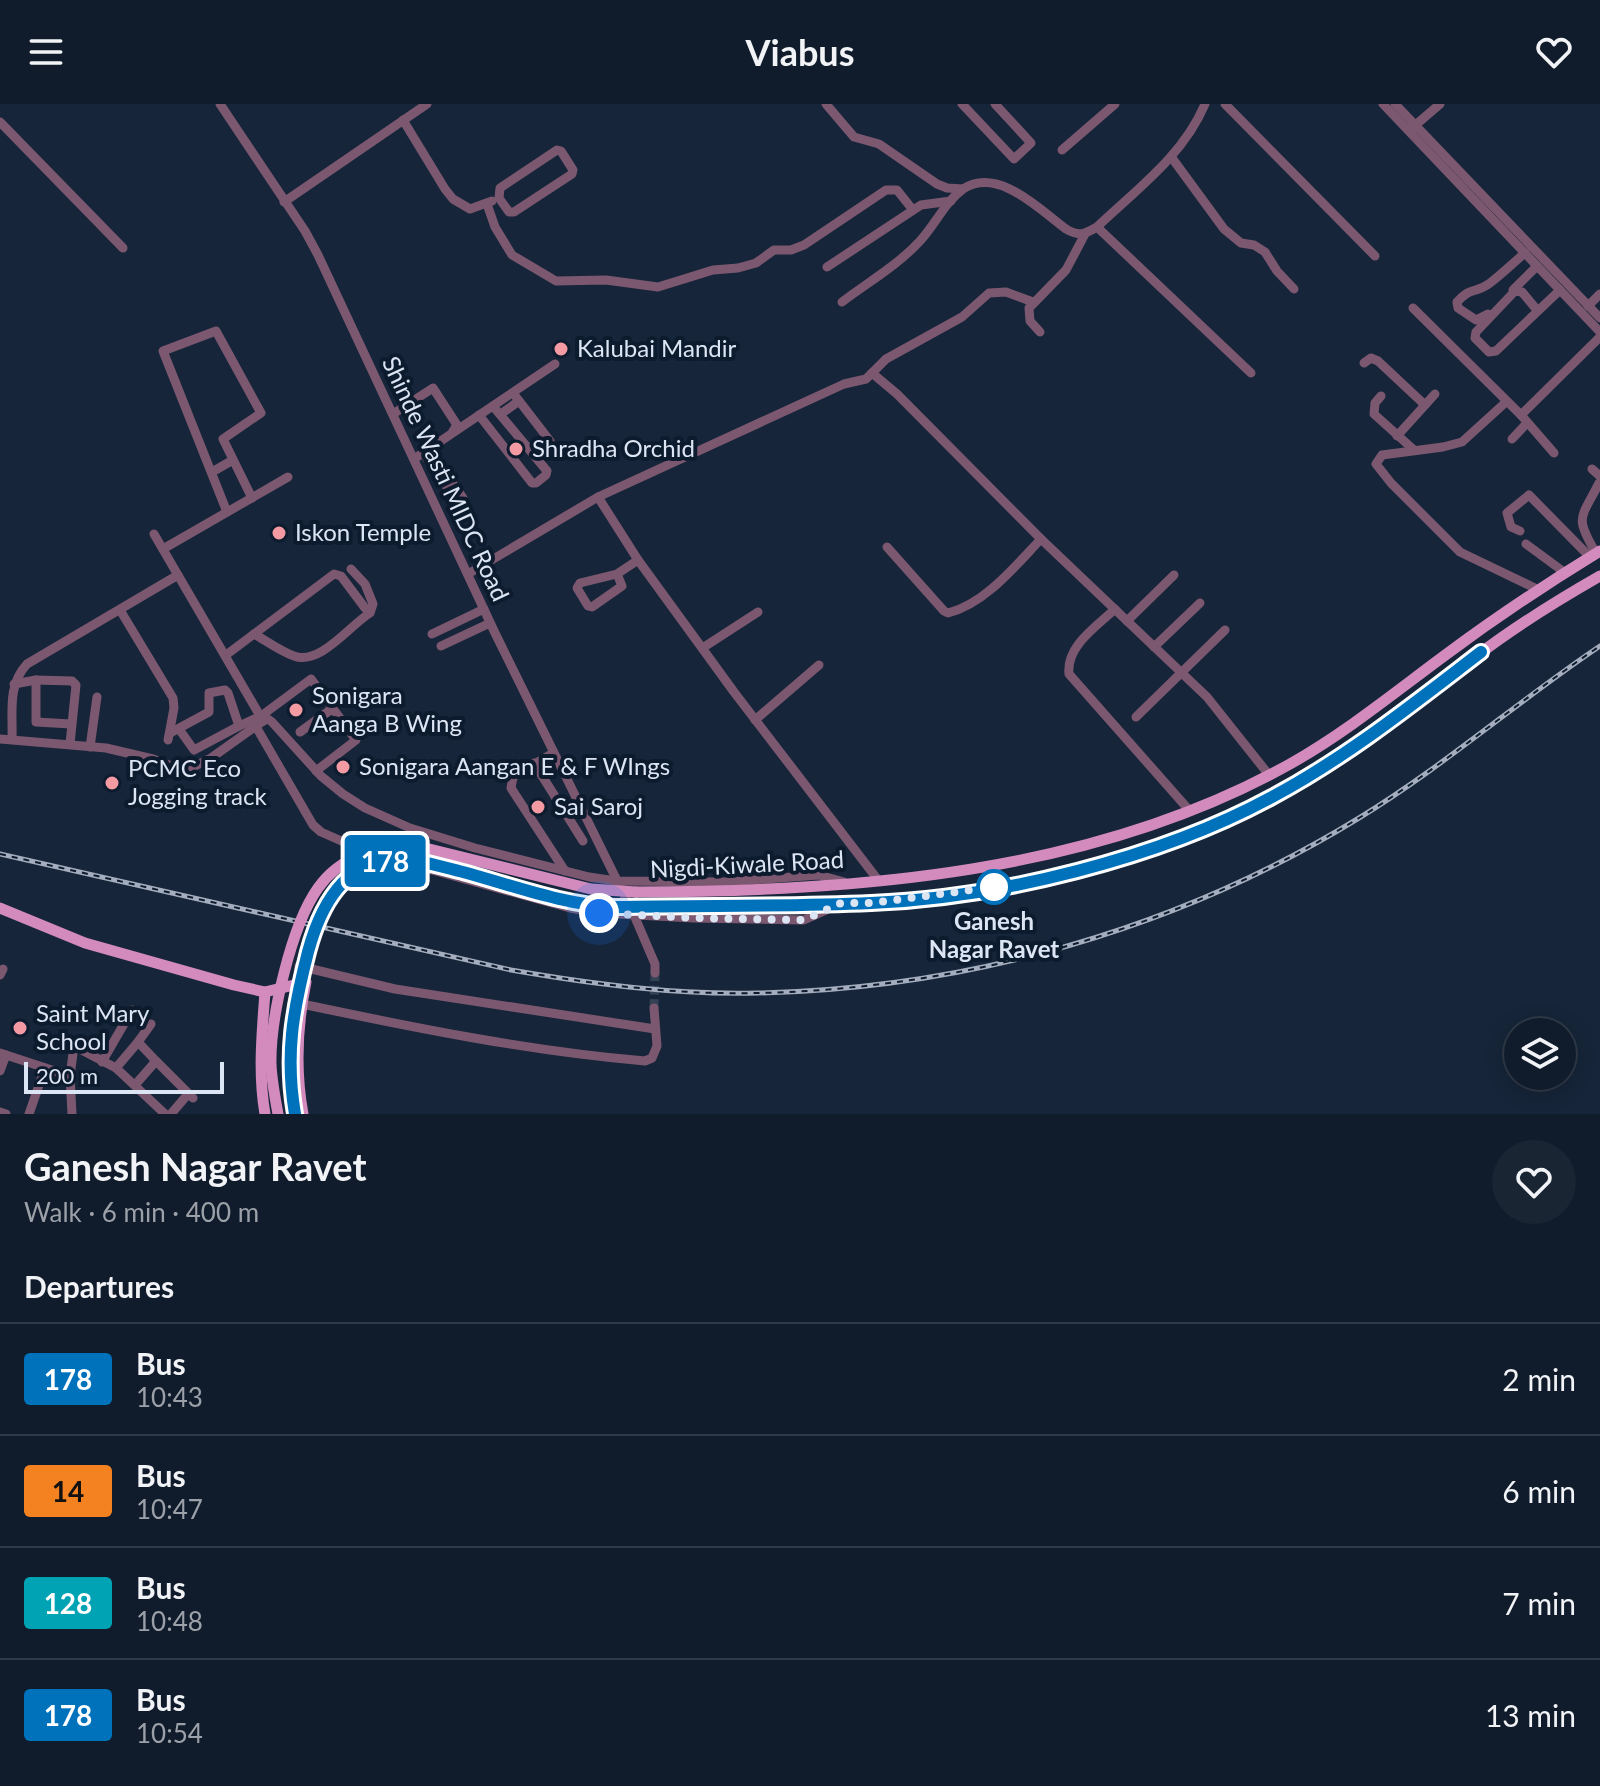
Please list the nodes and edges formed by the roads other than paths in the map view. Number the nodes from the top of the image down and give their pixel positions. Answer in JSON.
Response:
{"nodes":[{"id":1,"x":220,"y":104,"type":"edge"},
{"id":2,"x":427,"y":104,"type":"edge"},
{"id":3,"x":826,"y":104,"type":"edge"},
{"id":4,"x":962,"y":104,"type":"edge"},
{"id":5,"x":995,"y":104,"type":"edge"},
{"id":6,"x":1115,"y":104,"type":"edge"},
{"id":7,"x":1205,"y":104,"type":"edge"},
{"id":8,"x":1225,"y":104,"type":"edge"},
{"id":9,"x":1383,"y":104,"type":"edge"},
{"id":10,"x":1395,"y":104,"type":"edge"},
{"id":11,"x":1440,"y":104,"type":"edge"},
{"id":12,"x":403,"y":120,"type":"junction"},
{"id":13,"x":0,"y":122,"type":"edge"},
{"id":14,"x":1412,"y":128,"type":"junction"},
{"id":15,"x":1062,"y":150,"type":"dead end"},
{"id":16,"x":1172,"y":158,"type":"junction"},
{"id":17,"x":963,"y":189,"type":"junction"},
{"id":18,"x":499,"y":198,"type":"junction"},
{"id":19,"x":951,"y":201,"type":"junction"},
{"id":20,"x":284,"y":202,"type":"junction"},
{"id":21,"x":487,"y":204,"type":"junction"},
{"id":22,"x":913,"y":210,"type":"junction"},
{"id":23,"x":1097,"y":227,"type":"junction"},
{"id":24,"x":1085,"y":234,"type":"junction"},
{"id":25,"x":123,"y":248,"type":"dead end"},
{"id":26,"x":1525,"y":253,"type":"junction"},
{"id":27,"x":1375,"y":256,"type":"dead end"},
{"id":28,"x":1537,"y":266,"type":"junction"},
{"id":29,"x":827,"y":267,"type":"dead end"},
{"id":30,"x":1294,"y":289,"type":"dead end"},
{"id":31,"x":1560,"y":290,"type":"junction"},
{"id":32,"x":1600,"y":294,"type":"edge"},
{"id":33,"x":842,"y":302,"type":"dead end"},
{"id":34,"x":1033,"y":302,"type":"junction"},
{"id":35,"x":1588,"y":306,"type":"junction"},
{"id":36,"x":1413,"y":308,"type":"dead end"},
{"id":37,"x":1537,"y":310,"type":"junction"},
{"id":38,"x":1600,"y":318,"type":"edge"},
{"id":39,"x":1040,"y":332,"type":"dead end"},
{"id":40,"x":1600,"y":334,"type":"edge"},
{"id":41,"x":1364,"y":363,"type":"dead end"},
{"id":42,"x":555,"y":364,"type":"dead end"},
{"id":43,"x":872,"y":373,"type":"junction"},
{"id":44,"x":1251,"y":373,"type":"dead end"},
{"id":45,"x":1435,"y":394,"type":"dead end"},
{"id":46,"x":1381,"y":396,"type":"dead end"},
{"id":47,"x":516,"y":397,"type":"junction"},
{"id":48,"x":1506,"y":402,"type":"junction"},
{"id":49,"x":1425,"y":405,"type":"junction"},
{"id":50,"x":499,"y":408,"type":"junction"},
{"id":51,"x":393,"y":414,"type":"junction"},
{"id":52,"x":479,"y":415,"type":"junction"},
{"id":53,"x":1524,"y":419,"type":"junction"},
{"id":54,"x":487,"y":424,"type":"junction"},
{"id":55,"x":1397,"y":436,"type":"junction"},
{"id":56,"x":1512,"y":439,"type":"dead end"},
{"id":57,"x":1414,"y":450,"type":"junction"},
{"id":58,"x":1554,"y":453,"type":"dead end"},
{"id":59,"x":416,"y":456,"type":"junction"},
{"id":60,"x":233,"y":460,"type":"junction"},
{"id":61,"x":1592,"y":469,"type":"dead end"},
{"id":62,"x":212,"y":472,"type":"junction"},
{"id":63,"x":1600,"y":476,"type":"edge"},
{"id":64,"x":288,"y":477,"type":"dead end"},
{"id":65,"x":1599,"y":483,"type":"edge"},
{"id":66,"x":598,"y":497,"type":"junction"},
{"id":67,"x":252,"y":498,"type":"junction"},
{"id":68,"x":463,"y":498,"type":"dead end"},
{"id":69,"x":227,"y":512,"type":"junction"},
{"id":70,"x":1520,"y":531,"type":"dead end"},
{"id":71,"x":154,"y":534,"type":"dead end"},
{"id":72,"x":1041,"y":539,"type":"junction"},
{"id":73,"x":1526,"y":544,"type":"dead end"},
{"id":74,"x":887,"y":547,"type":"dead end"},
{"id":75,"x":163,"y":549,"type":"junction"},
{"id":76,"x":1595,"y":554,"type":"edge"},
{"id":77,"x":638,"y":560,"type":"junction"},
{"id":78,"x":351,"y":569,"type":"dead end"},
{"id":79,"x":1564,"y":572,"type":"junction"},
{"id":80,"x":468,"y":574,"type":"junction"},
{"id":81,"x":617,"y":574,"type":"junction"},
{"id":82,"x":178,"y":575,"type":"junction"},
{"id":83,"x":1174,"y":575,"type":"dead end"},
{"id":84,"x":1600,"y":576,"type":"edge"},
{"id":85,"x":1537,"y":589,"type":"junction"},
{"id":86,"x":1200,"y":603,"type":"dead end"},
{"id":87,"x":365,"y":608,"type":"dead end"},
{"id":88,"x":484,"y":609,"type":"junction"},
{"id":89,"x":1115,"y":609,"type":"junction"},
{"id":90,"x":120,"y":610,"type":"junction"},
{"id":91,"x":758,"y":612,"type":"dead end"},
{"id":92,"x":473,"y":614,"type":"junction"},
{"id":93,"x":1127,"y":621,"type":"junction"},
{"id":94,"x":485,"y":625,"type":"junction"},
{"id":95,"x":1225,"y":630,"type":"dead end"},
{"id":96,"x":254,"y":634,"type":"junction"},
{"id":97,"x":432,"y":634,"type":"dead end"},
{"id":98,"x":441,"y":646,"type":"dead end"},
{"id":99,"x":704,"y":647,"type":"junction"},
{"id":100,"x":1154,"y":647,"type":"junction"},
{"id":101,"x":226,"y":655,"type":"junction"},
{"id":102,"x":819,"y":665,"type":"dead end"},
{"id":103,"x":1182,"y":673,"type":"junction"},
{"id":104,"x":36,"y":680,"type":"junction"},
{"id":105,"x":14,"y":684,"type":"junction"},
{"id":106,"x":97,"y":697,"type":"dead end"},
{"id":107,"x":333,"y":708,"type":"junction"},
{"id":108,"x":1136,"y":717,"type":"dead end"},
{"id":109,"x":755,"y":720,"type":"junction"},
{"id":110,"x":260,"y":721,"type":"junction"},
{"id":111,"x":71,"y":724,"type":"junction"},
{"id":112,"x":239,"y":726,"type":"junction"},
{"id":113,"x":300,"y":732,"type":"dead end"},
{"id":114,"x":172,"y":734,"type":"junction"},
{"id":115,"x":0,"y":739,"type":"edge"},
{"id":116,"x":12,"y":739,"type":"junction"},
{"id":117,"x":70,"y":744,"type":"junction"},
{"id":118,"x":90,"y":747,"type":"junction"},
{"id":119,"x":553,"y":753,"type":"junction"},
{"id":120,"x":534,"y":763,"type":"junction"},
{"id":121,"x":316,"y":771,"type":"junction"},
{"id":122,"x":1269,"y":775,"type":"junction"},
{"id":123,"x":1189,"y":810,"type":"junction"},
{"id":124,"x":583,"y":841,"type":"dead end"},
{"id":125,"x":346,"y":843,"type":"tunnel mouth"},
{"id":126,"x":393,"y":866,"type":"tunnel mouth"},
{"id":127,"x":565,"y":871,"type":"junction"},
{"id":128,"x":878,"y":880,"type":"junction"},
{"id":129,"x":616,"y":881,"type":"junction"},
{"id":130,"x":848,"y":883,"type":"junction"},
{"id":131,"x":841,"y":903,"type":"junction"},
{"id":132,"x":0,"y":908,"type":"edge"},
{"id":133,"x":634,"y":915,"type":"junction"},
{"id":134,"x":655,"y":973,"type":"tunnel mouth"},
{"id":135,"x":301,"y":983,"type":"junction"},
{"id":136,"x":265,"y":992,"type":"junction"},
{"id":137,"x":302,"y":1004,"type":"junction"},
{"id":138,"x":654,"y":1008,"type":"tunnel mouth"},
{"id":139,"x":132,"y":1010,"type":"dead end"},
{"id":140,"x":151,"y":1024,"type":"dead end"},
{"id":141,"x":655,"y":1029,"type":"junction"},
{"id":142,"x":138,"y":1042,"type":"junction"},
{"id":143,"x":3,"y":1054,"type":"edge"},
{"id":144,"x":156,"y":1061,"type":"junction"},
{"id":145,"x":102,"y":1062,"type":"junction"},
{"id":146,"x":45,"y":1068,"type":"junction"},
{"id":147,"x":116,"y":1068,"type":"junction"},
{"id":148,"x":0,"y":1071,"type":"edge"},
{"id":149,"x":70,"y":1076,"type":"junction"},
{"id":150,"x":135,"y":1085,"type":"junction"},
{"id":151,"x":0,"y":1112,"type":"edge"},
{"id":152,"x":6,"y":1114,"type":"edge"},
{"id":153,"x":29,"y":1114,"type":"edge"},
{"id":154,"x":72,"y":1114,"type":"edge"},
{"id":155,"x":165,"y":1114,"type":"edge"},
{"id":156,"x":171,"y":1114,"type":"edge"},
{"id":157,"x":265,"y":1114,"type":"edge"},
{"id":158,"x":278,"y":1114,"type":"edge"},
{"id":159,"x":295,"y":1114,"type":"edge"},
{"id":160,"x":303,"y":1114,"type":"edge"}],
"edges":[{"from":1,"to":20,"type":"street","name":"Shinde Wasti MIDC Road"},
{"from":2,"to":12,"type":"street"},
{"from":3,"to":17,"type":"street"},
{"from":4,"to":5,"type":"street"},
{"from":6,"to":15,"type":"street"},
{"from":7,"to":16,"type":"street"},
{"from":8,"to":27,"type":"street"},
{"from":9,"to":14,"type":"street"},
{"from":10,"to":14,"type":"street"},
{"from":11,"to":14,"type":"street"},
{"from":12,"to":20,"type":"street"},
{"from":12,"to":21,"type":"street"},
{"from":13,"to":25,"type":"street"},
{"from":14,"to":26,"type":"street"},
{"from":14,"to":35,"type":"street"},
{"from":16,"to":23,"type":"street"},
{"from":16,"to":30,"type":"street"},
{"from":17,"to":19,"type":"street"},
{"from":17,"to":24,"type":"street"},
{"from":18,"to":18,"type":"street"},
{"from":18,"to":21,"type":"street"},
{"from":19,"to":22,"type":"street"},
{"from":19,"to":33,"type":"street"},
{"from":20,"to":51,"type":"street","name":"Shinde Wasti MIDC Road"},
{"from":21,"to":22,"type":"street"},
{"from":22,"to":29,"type":"street"},
{"from":23,"to":24,"type":"street"},
{"from":23,"to":44,"type":"street"},
{"from":24,"to":34,"type":"street"},
{"from":26,"to":28,"type":"street"},
{"from":26,"to":28,"type":"street"},
{"from":28,"to":31,"type":"street"},
{"from":31,"to":37,"type":"street"},
{"from":31,"to":40,"type":"street"},
{"from":32,"to":35,"type":"street"},
{"from":34,"to":39,"type":"street"},
{"from":34,"to":43,"type":"street"},
{"from":35,"to":38,"type":"street"},
{"from":36,"to":48,"type":"street"},
{"from":37,"to":37,"type":"street"},
{"from":40,"to":53,"type":"street"},
{"from":41,"to":49,"type":"street"},
{"from":42,"to":47,"type":"street"},
{"from":43,"to":66,"type":"street"},
{"from":43,"to":72,"type":"street"},
{"from":45,"to":49,"type":"street"},
{"from":46,"to":55,"type":"street"},
{"from":47,"to":50,"type":"street"},
{"from":47,"to":50,"type":"street"},
{"from":48,"to":53,"type":"street"},
{"from":48,"to":57,"type":"street"},
{"from":49,"to":55,"type":"street"},
{"from":50,"to":52,"type":"street"},
{"from":50,"to":54,"type":"street"},
{"from":50,"to":54,"type":"street"},
{"from":51,"to":59,"type":"street","name":"Shinde Wasti MIDC Road"},
{"from":51,"to":59,"type":"street"},
{"from":52,"to":54,"type":"street"},
{"from":52,"to":59,"type":"street"},
{"from":53,"to":56,"type":"street"},
{"from":53,"to":58,"type":"street"},
{"from":55,"to":57,"type":"street"},
{"from":57,"to":85,"type":"street"},
{"from":59,"to":68,"type":"street"},
{"from":59,"to":80,"type":"street","name":"Shinde Wasti MIDC Road"},
{"from":60,"to":62,"type":"street"},
{"from":60,"to":62,"type":"street"},
{"from":60,"to":67,"type":"street"},
{"from":61,"to":63,"type":"street"},
{"from":62,"to":69,"type":"street"},
{"from":64,"to":67,"type":"street"},
{"from":65,"to":76,"type":"street"},
{"from":66,"to":77,"type":"street"},
{"from":66,"to":80,"type":"street"},
{"from":67,"to":69,"type":"street"},
{"from":69,"to":75,"type":"street"},
{"from":70,"to":76,"type":"street"},
{"from":71,"to":75,"type":"street"},
{"from":72,"to":74,"type":"street"},
{"from":72,"to":89,"type":"street"},
{"from":73,"to":79,"type":"street"},
{"from":75,"to":82,"type":"street"},
{"from":76,"to":79,"type":"main road","name":"Nigdi-Kiwale Road"},
{"from":77,"to":81,"type":"street"},
{"from":77,"to":99,"type":"street"},
{"from":78,"to":96,"type":"street"},
{"from":79,"to":85,"type":"main road","name":"Nigdi-Kiwale Road"},
{"from":80,"to":88,"type":"street","name":"Shinde Wasti MIDC Road"},
{"from":81,"to":81,"type":"street"},
{"from":82,"to":90,"type":"street"},
{"from":82,"to":101,"type":"street"},
{"from":83,"to":93,"type":"street"},
{"from":84,"to":131,"type":"main road","name":"Nigdi-Kiwale Road"},
{"from":85,"to":122,"type":"main road","name":"Nigdi-Kiwale Road"},
{"from":86,"to":100,"type":"street"},
{"from":87,"to":96,"type":"street"},
{"from":88,"to":92,"type":"street"},
{"from":88,"to":94,"type":"street","name":"Shinde Wasti MIDC Road"},
{"from":89,"to":93,"type":"street"},
{"from":89,"to":123,"type":"street"},
{"from":90,"to":105,"type":"street"},
{"from":90,"to":114,"type":"street"},
{"from":91,"to":99,"type":"street"},
{"from":92,"to":94,"type":"street"},
{"from":92,"to":97,"type":"street"},
{"from":93,"to":100,"type":"street"},
{"from":94,"to":98,"type":"street"},
{"from":94,"to":119,"type":"street","name":"Shinde Wasti MIDC Road"},
{"from":95,"to":103,"type":"street"},
{"from":96,"to":101,"type":"street"},
{"from":99,"to":109,"type":"street"},
{"from":100,"to":103,"type":"street"},
{"from":101,"to":110,"type":"street"},
{"from":102,"to":109,"type":"street"},
{"from":103,"to":108,"type":"street"},
{"from":103,"to":122,"type":"street"},
{"from":104,"to":105,"type":"street"},
{"from":104,"to":111,"type":"street"},
{"from":104,"to":111,"type":"street"},
{"from":105,"to":116,"type":"street"},
{"from":106,"to":118,"type":"street"},
{"from":107,"to":110,"type":"street"},
{"from":107,"to":113,"type":"street"},
{"from":107,"to":121,"type":"street"},
{"from":109,"to":128,"type":"street"},
{"from":110,"to":112,"type":"street"},
{"from":110,"to":118,"type":"street"},
{"from":110,"to":121,"type":"street"},
{"from":110,"to":125,"type":"street"},
{"from":111,"to":117,"type":"street"},
{"from":112,"to":114,"type":"street"},
{"from":112,"to":114,"type":"street"},
{"from":115,"to":116,"type":"street"},
{"from":116,"to":117,"type":"street"},
{"from":117,"to":118,"type":"street"},
{"from":119,"to":120,"type":"street"},
{"from":119,"to":129,"type":"street","name":"Shinde Wasti MIDC Road"},
{"from":120,"to":124,"type":"street"},
{"from":120,"to":127,"type":"street"},
{"from":121,"to":127,"type":"street"},
{"from":122,"to":123,"type":"main road","name":"Nigdi-Kiwale Road"},
{"from":123,"to":128,"type":"main road","name":"Nigdi-Kiwale Road"},
{"from":126,"to":133,"type":"street"},
{"from":127,"to":129,"type":"street"},
{"from":128,"to":130,"type":"main road","name":"Nigdi-Kiwale Road"},
{"from":129,"to":130,"type":"street"},
{"from":129,"to":133,"type":"street","name":"Shinde Wasti MIDC Road"},
{"from":130,"to":158,"type":"main road","name":"Nigdi-Kiwale Road","bridge":true},
{"from":131,"to":133,"type":"street"},
{"from":131,"to":159,"type":"main road","name":"Nigdi-Kiwale Road","bridge":true},
{"from":132,"to":136,"type":"main road"},
{"from":133,"to":134,"type":"street","name":"Shinde Wasti MIDC Road"},
{"from":135,"to":136,"type":"main road"},
{"from":135,"to":137,"type":"main road"},
{"from":135,"to":141,"type":"street"},
{"from":136,"to":157,"type":"main road"},
{"from":137,"to":141,"type":"street"},
{"from":137,"to":160,"type":"main road"},
{"from":138,"to":141,"type":"street"},
{"from":139,"to":145,"type":"street"},
{"from":140,"to":142,"type":"street"},
{"from":142,"to":144,"type":"street"},
{"from":142,"to":147,"type":"street"},
{"from":143,"to":146,"type":"street"},
{"from":143,"to":148,"type":"street"},
{"from":144,"to":150,"type":"street"},
{"from":144,"to":156,"type":"street"},
{"from":145,"to":147,"type":"street"},
{"from":145,"to":149,"type":"street"},
{"from":146,"to":149,"type":"street"},
{"from":146,"to":153,"type":"street"},
{"from":147,"to":150,"type":"street"},
{"from":149,"to":154,"type":"street"},
{"from":150,"to":155,"type":"street"},
{"from":151,"to":152,"type":"street"}]}
